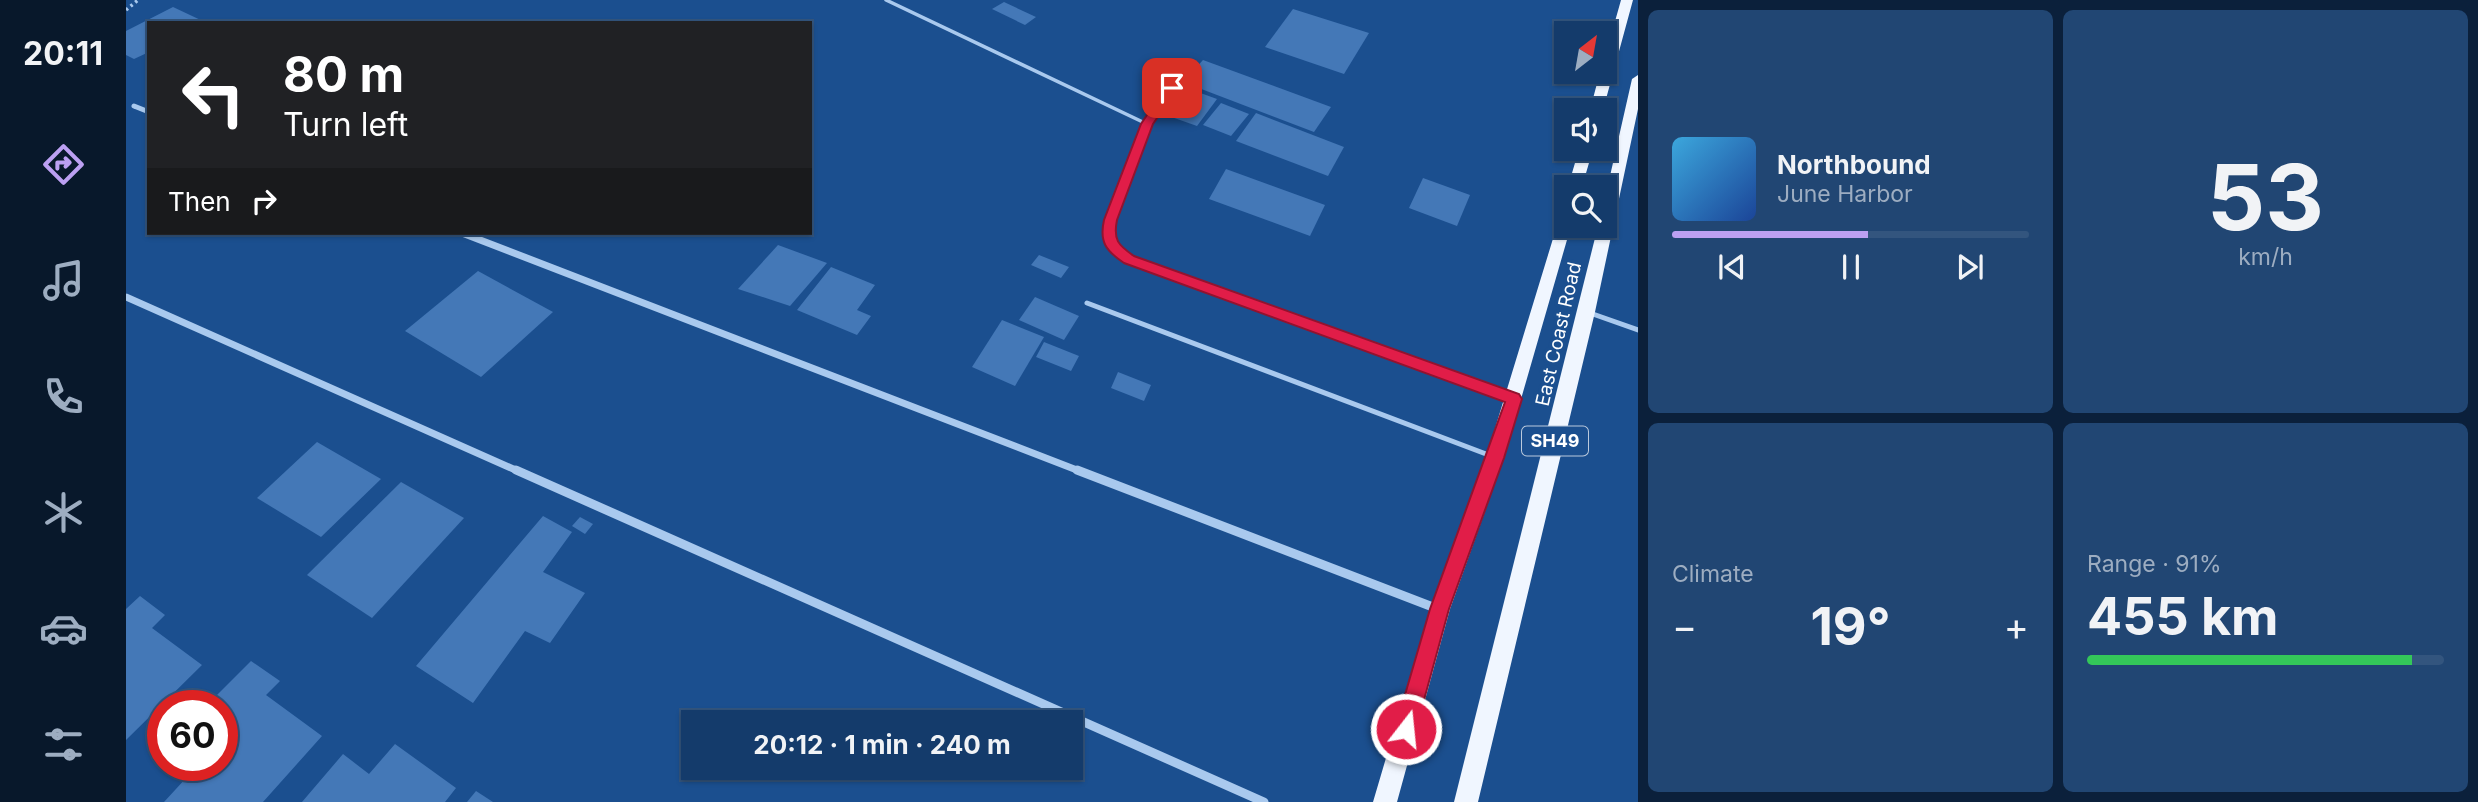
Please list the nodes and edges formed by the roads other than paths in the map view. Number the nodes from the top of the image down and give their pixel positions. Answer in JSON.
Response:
{"nodes":[{"id":1,"x":886,"y":0,"type":"edge"},
{"id":2,"x":1627,"y":0,"type":"edge"},
{"id":3,"x":1638,"y":79,"type":"edge"},
{"id":4,"x":1172,"y":88,"type":"dead end"},
{"id":5,"x":1599,"y":98,"type":"edge"},
{"id":6,"x":134,"y":106,"type":"dead end"},
{"id":7,"x":147,"y":111,"type":"edge"},
{"id":8,"x":1147,"y":124,"type":"junction"},
{"id":9,"x":467,"y":235,"type":"edge"},
{"id":10,"x":1561,"y":238,"type":"edge"},
{"id":11,"x":126,"y":297,"type":"edge"},
{"id":12,"x":1087,"y":303,"type":"dead end"},
{"id":13,"x":1587,"y":312,"type":"junction"},
{"id":14,"x":1638,"y":330,"type":"edge"},
{"id":15,"x":1514,"y":399,"type":"junction"},
{"id":16,"x":1496,"y":458,"type":"junction"},
{"id":17,"x":1440,"y":609,"type":"junction"},
{"id":18,"x":1264,"y":802,"type":"edge"},
{"id":19,"x":1385,"y":802,"type":"edge"},
{"id":20,"x":1466,"y":802,"type":"edge"}],
"edges":[{"from":1,"to":8,"type":"lane"},
{"from":2,"to":5,"type":"main road"},
{"from":3,"to":13,"type":"main road","name":"East Coast Road","number":"SH49"},
{"from":4,"to":8,"type":"lane"},
{"from":6,"to":7,"type":"street"},
{"from":8,"to":15,"type":"lane"},
{"from":9,"to":17,"type":"street"},
{"from":10,"to":15,"type":"main road","name":"East Coast Road","number":"SH49"},
{"from":11,"to":18,"type":"street"},
{"from":12,"to":16,"type":"lane"},
{"from":13,"to":14,"type":"lane"},
{"from":13,"to":20,"type":"main road","name":"East Coast Road","number":"SH49"},
{"from":15,"to":16,"type":"main road","name":"East Coast Road","number":"SH49"},
{"from":16,"to":17,"type":"main road","name":"East Coast Road","number":"SH49"},
{"from":17,"to":19,"type":"main road","name":"East Coast Road","number":"SH49"}]}
